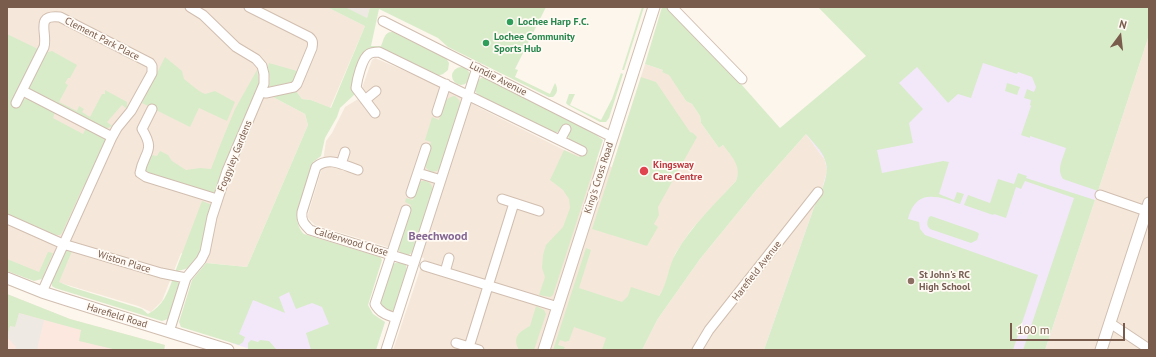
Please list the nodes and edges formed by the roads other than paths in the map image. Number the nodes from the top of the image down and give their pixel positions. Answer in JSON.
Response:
{"nodes":[{"id":1,"x":190,"y":7,"type":"edge"},
{"id":2,"x":249,"y":7,"type":"edge"},
{"id":3,"x":654,"y":7,"type":"edge"},
{"id":4,"x":672,"y":7,"type":"edge"},
{"id":5,"x":205,"y":11,"type":"edge"},
{"id":6,"x":383,"y":21,"type":"dead end"},
{"id":7,"x":477,"y":68,"type":"junction"},
{"id":8,"x":742,"y":79,"type":"dead end"},
{"id":9,"x":446,"y":84,"type":"junction"},
{"id":10,"x":23,"y":90,"type":"junction"},
{"id":11,"x":376,"y":91,"type":"dead end"},
{"id":12,"x":261,"y":92,"type":"junction"},
{"id":13,"x":468,"y":95,"type":"junction"},
{"id":14,"x":365,"y":100,"type":"junction"},
{"id":15,"x":16,"y":103,"type":"dead end"},
{"id":16,"x":152,"y":109,"type":"dead end"},
{"id":17,"x":437,"y":112,"type":"dead end"},
{"id":18,"x":375,"y":113,"type":"dead end"},
{"id":19,"x":566,"y":129,"type":"dead end"},
{"id":20,"x":112,"y":137,"type":"junction"},
{"id":21,"x":612,"y":137,"type":"junction"},
{"id":22,"x":560,"y":140,"type":"junction"},
{"id":23,"x":426,"y":148,"type":"dead end"},
{"id":24,"x":582,"y":151,"type":"dead end"},
{"id":25,"x":346,"y":152,"type":"dead end"},
{"id":26,"x":342,"y":164,"type":"junction"},
{"id":27,"x":358,"y":170,"type":"dead end"},
{"id":28,"x":418,"y":172,"type":"junction"},
{"id":29,"x":441,"y":180,"type":"junction"},
{"id":30,"x":818,"y":192,"type":"dead end"},
{"id":31,"x":411,"y":193,"type":"dead end"},
{"id":32,"x":1100,"y":195,"type":"dead end"},
{"id":33,"x":217,"y":199,"type":"junction"},
{"id":34,"x":502,"y":199,"type":"dead end"},
{"id":35,"x":514,"y":203,"type":"junction"},
{"id":36,"x":1148,"y":207,"type":"edge"},
{"id":37,"x":406,"y":210,"type":"dead end"},
{"id":38,"x":539,"y":211,"type":"dead end"},
{"id":39,"x":7,"y":219,"type":"edge"},
{"id":40,"x":63,"y":244,"type":"junction"},
{"id":41,"x":391,"y":255,"type":"junction"},
{"id":42,"x":449,"y":258,"type":"dead end"},
{"id":43,"x":414,"y":262,"type":"junction"},
{"id":44,"x":426,"y":266,"type":"dead end"},
{"id":45,"x":445,"y":272,"type":"junction"},
{"id":46,"x":7,"y":278,"type":"edge"},
{"id":47,"x":186,"y":278,"type":"junction"},
{"id":48,"x":7,"y":285,"type":"edge"},
{"id":49,"x":489,"y":285,"type":"junction"},
{"id":50,"x":42,"y":292,"type":"junction"},
{"id":51,"x":558,"y":307,"type":"junction"},
{"id":52,"x":396,"y":318,"type":"junction"},
{"id":53,"x":1110,"y":323,"type":"junction"},
{"id":54,"x":169,"y":332,"type":"junction"},
{"id":55,"x":456,"y":343,"type":"dead end"},
{"id":56,"x":469,"y":347,"type":"junction"},
{"id":57,"x":1149,"y":348,"type":"edge"},
{"id":58,"x":207,"y":350,"type":"edge"},
{"id":59,"x":228,"y":350,"type":"edge"},
{"id":60,"x":388,"y":350,"type":"edge"},
{"id":61,"x":479,"y":350,"type":"edge"},
{"id":62,"x":544,"y":350,"type":"edge"},
{"id":63,"x":697,"y":350,"type":"edge"},
{"id":64,"x":1101,"y":350,"type":"edge"}],
"edges":[{"from":1,"to":5,"type":"street","name":"Foggyley Gardens"},
{"from":2,"to":12,"type":"street"},
{"from":3,"to":21,"type":"street","name":"King's Cross Road"},
{"from":4,"to":8,"type":"street"},
{"from":5,"to":12,"type":"street","name":"Foggyley Gardens"},
{"from":6,"to":7,"type":"street","name":"Lundie Avenue"},
{"from":7,"to":13,"type":"street"},
{"from":7,"to":21,"type":"street","name":"Lundie Avenue"},
{"from":9,"to":13,"type":"street"},
{"from":9,"to":14,"type":"street"},
{"from":9,"to":17,"type":"street"},
{"from":10,"to":15,"type":"street","name":"Clement Park Place"},
{"from":10,"to":20,"type":"street"},
{"from":10,"to":20,"type":"street","name":"Clement Park Place"},
{"from":11,"to":14,"type":"street"},
{"from":12,"to":33,"type":"street","name":"Foggyley Gardens"},
{"from":13,"to":22,"type":"street"},
{"from":13,"to":29,"type":"street"},
{"from":14,"to":18,"type":"street"},
{"from":16,"to":33,"type":"street"},
{"from":19,"to":22,"type":"street"},
{"from":20,"to":40,"type":"street","name":"Clement Park Place"},
{"from":21,"to":51,"type":"street","name":"King's Cross Road"},
{"from":22,"to":24,"type":"street"},
{"from":23,"to":28,"type":"street"},
{"from":25,"to":26,"type":"street"},
{"from":26,"to":27,"type":"street","name":"Calderwood Close"},
{"from":26,"to":41,"type":"street","name":"Calderwood Close"},
{"from":28,"to":29,"type":"street"},
{"from":28,"to":31,"type":"street"},
{"from":29,"to":43,"type":"street"},
{"from":30,"to":63,"type":"street","name":"Harefield Avenue"},
{"from":32,"to":36,"type":"street"},
{"from":33,"to":47,"type":"street","name":"Foggyley Gardens"},
{"from":34,"to":35,"type":"street"},
{"from":35,"to":38,"type":"street"},
{"from":35,"to":49,"type":"street"},
{"from":36,"to":53,"type":"street"},
{"from":37,"to":41,"type":"street"},
{"from":39,"to":40,"type":"street"},
{"from":40,"to":47,"type":"street","name":"Wiston Place"},
{"from":40,"to":50,"type":"street","name":"Clement Park Place"},
{"from":41,"to":43,"type":"street","name":"Calderwood Close"},
{"from":41,"to":52,"type":"street"},
{"from":42,"to":45,"type":"street"},
{"from":43,"to":52,"type":"street"},
{"from":44,"to":45,"type":"street"},
{"from":45,"to":49,"type":"street"},
{"from":46,"to":50,"type":"street","name":"Harefield Road"},
{"from":47,"to":54,"type":"street","name":"Foggyley Gardens"},
{"from":48,"to":58,"type":"street","name":"Harefield Road"},
{"from":49,"to":51,"type":"street"},
{"from":49,"to":56,"type":"street"},
{"from":50,"to":54,"type":"street","name":"Harefield Road"},
{"from":51,"to":62,"type":"street","name":"King's Cross Road"},
{"from":52,"to":60,"type":"street"},
{"from":53,"to":57,"type":"street"},
{"from":53,"to":64,"type":"street"},
{"from":54,"to":59,"type":"street","name":"Harefield Road"},
{"from":55,"to":56,"type":"street"},
{"from":56,"to":61,"type":"street"}]}
